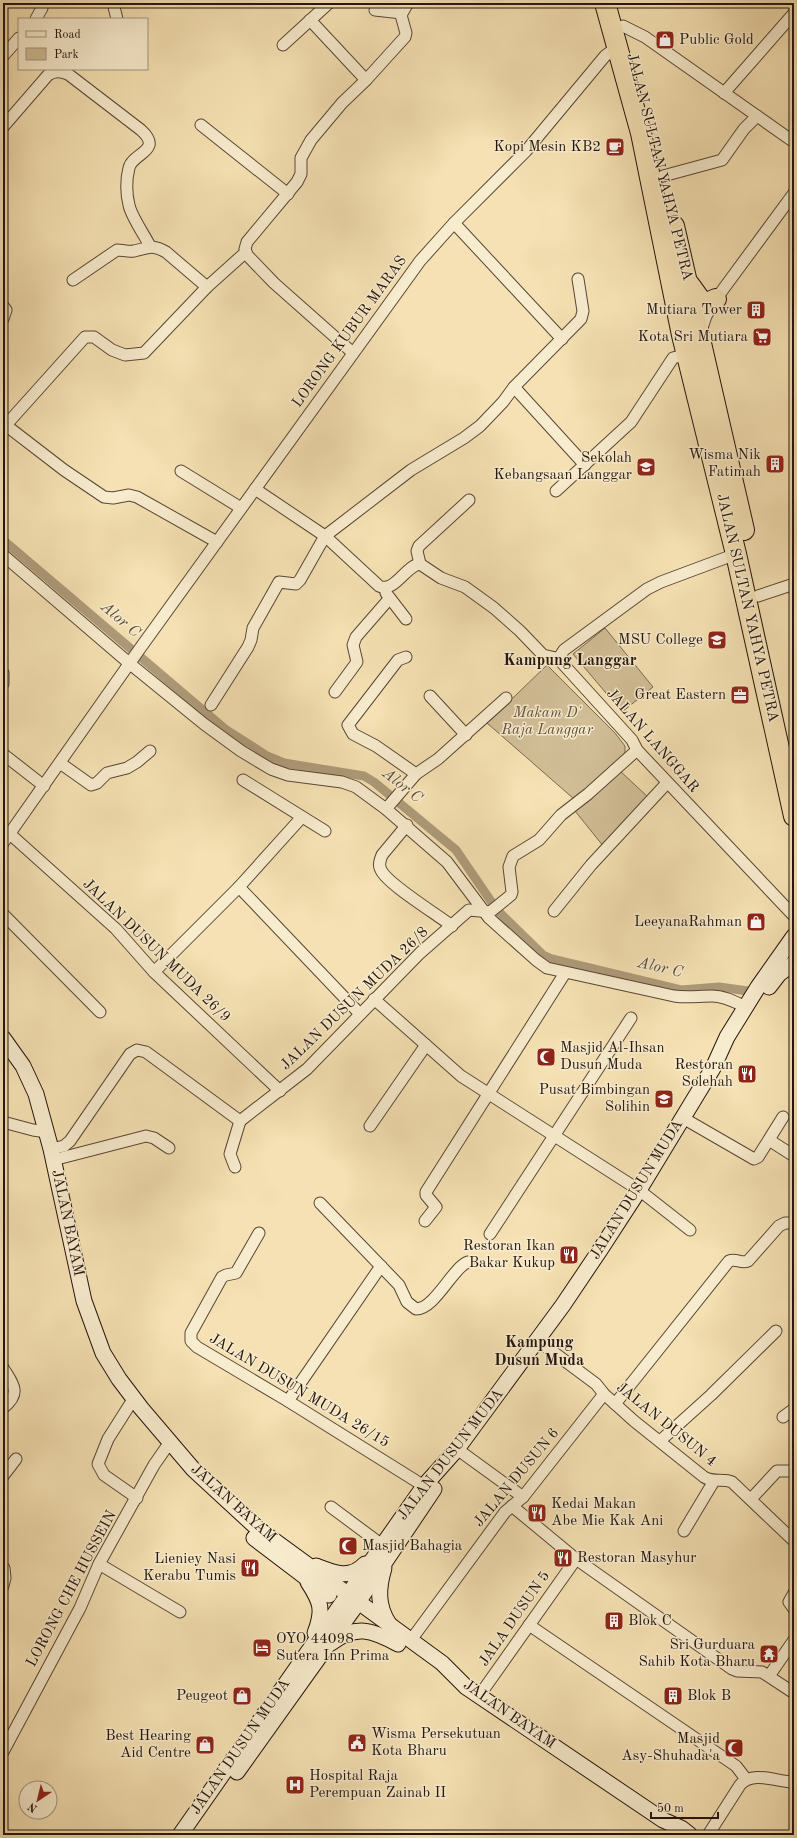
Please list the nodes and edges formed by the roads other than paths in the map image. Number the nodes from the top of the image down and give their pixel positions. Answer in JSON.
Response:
{"nodes":[{"id":1,"x":43,"y":3,"type":"edge"},
{"id":2,"x":113,"y":3,"type":"edge"},
{"id":3,"x":329,"y":3,"type":"edge"},
{"id":4,"x":408,"y":3,"type":"edge"},
{"id":5,"x":605,"y":3,"type":"edge"},
{"id":6,"x":617,"y":3,"type":"edge"},
{"id":7,"x":375,"y":10,"type":"dead end"},
{"id":8,"x":402,"y":13,"type":"junction"},
{"id":9,"x":794,"y":13,"type":"edge"},
{"id":10,"x":37,"y":18,"type":"edge"},
{"id":11,"x":117,"y":18,"type":"edge"},
{"id":12,"x":310,"y":20,"type":"junction"},
{"id":13,"x":623,"y":26,"type":"junction"},
{"id":14,"x":18,"y":39,"type":"edge"},
{"id":15,"x":282,"y":45,"type":"dead end"},
{"id":16,"x":617,"y":47,"type":"junction"},
{"id":17,"x":3,"y":56,"type":"edge"},
{"id":18,"x":366,"y":80,"type":"junction"},
{"id":19,"x":724,"y":93,"type":"junction"},
{"id":20,"x":757,"y":116,"type":"junction"},
{"id":21,"x":201,"y":125,"type":"dead end"},
{"id":22,"x":3,"y":127,"type":"edge"},
{"id":23,"x":794,"y":142,"type":"edge"},
{"id":24,"x":663,"y":176,"type":"junction"},
{"id":25,"x":794,"y":193,"type":"edge"},
{"id":26,"x":288,"y":194,"type":"junction"},
{"id":27,"x":454,"y":223,"type":"junction"},
{"id":28,"x":150,"y":246,"type":"junction"},
{"id":29,"x":246,"y":252,"type":"junction"},
{"id":30,"x":578,"y":279,"type":"dead end"},
{"id":31,"x":686,"y":279,"type":"junction"},
{"id":32,"x":73,"y":280,"type":"dead end"},
{"id":33,"x":207,"y":287,"type":"junction"},
{"id":34,"x":716,"y":299,"type":"junction"},
{"id":35,"x":3,"y":306,"type":"edge"},
{"id":36,"x":3,"y":318,"type":"edge"},
{"id":37,"x":692,"y":330,"type":"junction"},
{"id":38,"x":562,"y":339,"type":"junction"},
{"id":39,"x":353,"y":354,"type":"junction"},
{"id":40,"x":686,"y":354,"type":"junction"},
{"id":41,"x":514,"y":388,"type":"junction"},
{"id":42,"x":5,"y":424,"type":"edge"},
{"id":43,"x":585,"y":465,"type":"junction"},
{"id":44,"x":181,"y":471,"type":"dead end"},
{"id":45,"x":255,"y":489,"type":"junction"},
{"id":46,"x":556,"y":491,"type":"dead end"},
{"id":47,"x":469,"y":500,"type":"dead end"},
{"id":48,"x":241,"y":508,"type":"junction"},
{"id":49,"x":325,"y":536,"type":"junction"},
{"id":50,"x":217,"y":542,"type":"junction"},
{"id":51,"x":736,"y":554,"type":"junction"},
{"id":52,"x":3,"y":555,"type":"edge"},
{"id":53,"x":420,"y":564,"type":"junction"},
{"id":54,"x":794,"y":584,"type":"edge"},
{"id":55,"x":383,"y":588,"type":"junction"},
{"id":56,"x":758,"y":596,"type":"junction"},
{"id":57,"x":389,"y":599,"type":"junction"},
{"id":58,"x":406,"y":620,"type":"dead end"},
{"id":59,"x":406,"y":657,"type":"dead end"},
{"id":60,"x":560,"y":659,"type":"junction"},
{"id":61,"x":131,"y":661,"type":"junction"},
{"id":62,"x":3,"y":673,"type":"edge"},
{"id":63,"x":3,"y":684,"type":"edge"},
{"id":64,"x":335,"y":692,"type":"dead end"},
{"id":65,"x":430,"y":696,"type":"dead end"},
{"id":66,"x":506,"y":698,"type":"dead end"},
{"id":67,"x":211,"y":705,"type":"dead end"},
{"id":68,"x":466,"y":735,"type":"junction"},
{"id":69,"x":637,"y":750,"type":"junction"},
{"id":70,"x":150,"y":751,"type":"dead end"},
{"id":71,"x":794,"y":753,"type":"edge"},
{"id":72,"x":3,"y":754,"type":"edge"},
{"id":73,"x":60,"y":763,"type":"junction"},
{"id":74,"x":416,"y":774,"type":"junction"},
{"id":75,"x":243,"y":780,"type":"dead end"},
{"id":76,"x":667,"y":783,"type":"junction"},
{"id":77,"x":44,"y":786,"type":"junction"},
{"id":78,"x":388,"y":807,"type":"junction"},
{"id":79,"x":302,"y":816,"type":"junction"},
{"id":80,"x":794,"y":816,"type":"edge"},
{"id":81,"x":407,"y":825,"type":"junction"},
{"id":82,"x":325,"y":831,"type":"dead end"},
{"id":83,"x":10,"y":834,"type":"junction"},
{"id":84,"x":3,"y":843,"type":"edge"},
{"id":85,"x":239,"y":887,"type":"junction"},
{"id":86,"x":789,"y":904,"type":"edge"},
{"id":87,"x":488,"y":911,"type":"junction"},
{"id":88,"x":554,"y":911,"type":"dead end"},
{"id":89,"x":3,"y":914,"type":"edge"},
{"id":90,"x":794,"y":916,"type":"edge"},
{"id":91,"x":452,"y":926,"type":"junction"},
{"id":92,"x":794,"y":936,"type":"edge"},
{"id":93,"x":794,"y":963,"type":"edge"},
{"id":94,"x":154,"y":972,"type":"junction"},
{"id":95,"x":565,"y":973,"type":"junction"},
{"id":96,"x":374,"y":999,"type":"junction"},
{"id":97,"x":746,"y":1007,"type":"junction"},
{"id":98,"x":100,"y":1012,"type":"dead end"},
{"id":99,"x":360,"y":1014,"type":"junction"},
{"id":100,"x":631,"y":1018,"type":"dead end"},
{"id":101,"x":3,"y":1038,"type":"edge"},
{"id":102,"x":426,"y":1045,"type":"junction"},
{"id":103,"x":713,"y":1068,"type":"junction"},
{"id":104,"x":280,"y":1091,"type":"junction"},
{"id":105,"x":488,"y":1093,"type":"junction"},
{"id":106,"x":783,"y":1117,"type":"dead end"},
{"id":107,"x":683,"y":1118,"type":"junction"},
{"id":108,"x":240,"y":1121,"type":"junction"},
{"id":109,"x":3,"y":1122,"type":"edge"},
{"id":110,"x":370,"y":1126,"type":"dead end"},
{"id":111,"x":47,"y":1132,"type":"junction"},
{"id":112,"x":554,"y":1136,"type":"junction"},
{"id":113,"x":769,"y":1140,"type":"junction"},
{"id":114,"x":168,"y":1148,"type":"dead end"},
{"id":115,"x":52,"y":1155,"type":"junction"},
{"id":116,"x":794,"y":1156,"type":"edge"},
{"id":117,"x":235,"y":1167,"type":"dead end"},
{"id":118,"x":639,"y":1190,"type":"junction"},
{"id":119,"x":320,"y":1203,"type":"dead end"},
{"id":120,"x":425,"y":1221,"type":"dead end"},
{"id":121,"x":794,"y":1223,"type":"edge"},
{"id":122,"x":690,"y":1230,"type":"dead end"},
{"id":123,"x":259,"y":1233,"type":"dead end"},
{"id":124,"x":490,"y":1234,"type":"dead end"},
{"id":125,"x":468,"y":1262,"type":"dead end"},
{"id":126,"x":381,"y":1266,"type":"junction"},
{"id":127,"x":776,"y":1331,"type":"dead end"},
{"id":128,"x":538,"y":1340,"type":"junction"},
{"id":129,"x":3,"y":1368,"type":"edge"},
{"id":130,"x":604,"y":1394,"type":"junction"},
{"id":131,"x":134,"y":1398,"type":"junction"},
{"id":132,"x":288,"y":1401,"type":"junction"},
{"id":133,"x":615,"y":1404,"type":"junction"},
{"id":134,"x":3,"y":1408,"type":"edge"},
{"id":135,"x":794,"y":1409,"type":"edge"},
{"id":136,"x":783,"y":1417,"type":"dead end"},
{"id":137,"x":660,"y":1441,"type":"junction"},
{"id":138,"x":170,"y":1442,"type":"junction"},
{"id":139,"x":457,"y":1449,"type":"junction"},
{"id":140,"x":16,"y":1458,"type":"dead end"},
{"id":141,"x":193,"y":1469,"type":"junction"},
{"id":142,"x":794,"y":1470,"type":"edge"},
{"id":143,"x":3,"y":1476,"type":"edge"},
{"id":144,"x":714,"y":1481,"type":"junction"},
{"id":145,"x":424,"y":1486,"type":"junction"},
{"id":146,"x":523,"y":1497,"type":"junction"},
{"id":147,"x":137,"y":1498,"type":"junction"},
{"id":148,"x":750,"y":1499,"type":"junction"},
{"id":149,"x":512,"y":1506,"type":"junction"},
{"id":150,"x":331,"y":1507,"type":"dead end"},
{"id":151,"x":684,"y":1531,"type":"dead end"},
{"id":152,"x":794,"y":1541,"type":"edge"},
{"id":153,"x":381,"y":1553,"type":"junction"},
{"id":154,"x":297,"y":1558,"type":"junction"},
{"id":155,"x":576,"y":1559,"type":"junction"},
{"id":156,"x":99,"y":1564,"type":"junction"},
{"id":157,"x":4,"y":1568,"type":"edge"},
{"id":158,"x":305,"y":1577,"type":"junction"},
{"id":159,"x":3,"y":1586,"type":"edge"},
{"id":160,"x":794,"y":1593,"type":"edge"},
{"id":161,"x":349,"y":1603,"type":"junction"},
{"id":162,"x":794,"y":1609,"type":"edge"},
{"id":163,"x":180,"y":1612,"type":"dead end"},
{"id":164,"x":529,"y":1625,"type":"junction"},
{"id":165,"x":391,"y":1626,"type":"junction"},
{"id":166,"x":794,"y":1640,"type":"edge"},
{"id":167,"x":404,"y":1642,"type":"junction"},
{"id":168,"x":313,"y":1654,"type":"junction"},
{"id":169,"x":769,"y":1676,"type":"junction"},
{"id":170,"x":794,"y":1692,"type":"edge"},
{"id":171,"x":479,"y":1696,"type":"junction"},
{"id":172,"x":3,"y":1752,"type":"edge"},
{"id":173,"x":746,"y":1779,"type":"junction"},
{"id":174,"x":794,"y":1782,"type":"edge"},
{"id":175,"x":663,"y":1820,"type":"junction"},
{"id":176,"x":180,"y":1835,"type":"edge"},
{"id":177,"x":192,"y":1835,"type":"edge"},
{"id":178,"x":676,"y":1835,"type":"edge"},
{"id":179,"x":690,"y":1835,"type":"edge"},
{"id":180,"x":708,"y":1835,"type":"edge"}],
"edges":[{"from":1,"to":10,"type":"street"},
{"from":2,"to":11,"type":"street"},
{"from":3,"to":12,"type":"street"},
{"from":4,"to":8,"type":"street"},
{"from":5,"to":16,"type":"highway","name":"JALAN SULTAN YAHYA PETRA"},
{"from":6,"to":13,"type":"highway","name":"JALAN SULTAN YAHYA PETRA"},
{"from":7,"to":8,"type":"street"},
{"from":8,"to":18,"type":"street"},
{"from":9,"to":19,"type":"street"},
{"from":12,"to":15,"type":"street"},
{"from":12,"to":18,"type":"street"},
{"from":13,"to":19,"type":"street"},
{"from":13,"to":24,"type":"highway","name":"JALAN SULTAN YAHYA PETRA"},
{"from":14,"to":17,"type":"street"},
{"from":16,"to":27,"type":"street","name":"LORONG KUBUR MARAS"},
{"from":16,"to":37,"type":"highway","name":"JALAN SULTAN YAHYA PETRA"},
{"from":18,"to":26,"type":"street"},
{"from":19,"to":20,"type":"street"},
{"from":20,"to":23,"type":"street"},
{"from":20,"to":24,"type":"street"},
{"from":21,"to":26,"type":"street"},
{"from":22,"to":28,"type":"street"},
{"from":24,"to":31,"type":"highway","name":"JALAN SULTAN YAHYA PETRA"},
{"from":25,"to":34,"type":"street"},
{"from":26,"to":29,"type":"street"},
{"from":27,"to":38,"type":"street"},
{"from":27,"to":39,"type":"street","name":"LORONG KUBUR MARAS"},
{"from":28,"to":32,"type":"street"},
{"from":28,"to":33,"type":"street"},
{"from":29,"to":33,"type":"street"},
{"from":29,"to":39,"type":"street"},
{"from":30,"to":38,"type":"street"},
{"from":31,"to":34,"type":"highway"},
{"from":31,"to":37,"type":"highway","name":"JALAN SULTAN YAHYA PETRA"},
{"from":33,"to":42,"type":"street"},
{"from":34,"to":37,"type":"street"},
{"from":35,"to":36,"type":"street"},
{"from":37,"to":40,"type":"highway","name":"JALAN SULTAN YAHYA PETRA"},
{"from":37,"to":56,"type":"highway","name":"JALAN SULTAN YAHYA PETRA"},
{"from":38,"to":41,"type":"street"},
{"from":39,"to":45,"type":"street","name":"LORONG KUBUR MARAS"},
{"from":40,"to":43,"type":"street"},
{"from":40,"to":51,"type":"highway","name":"JALAN SULTAN YAHYA PETRA"},
{"from":41,"to":43,"type":"street"},
{"from":41,"to":49,"type":"street"},
{"from":42,"to":50,"type":"street"},
{"from":43,"to":46,"type":"street"},
{"from":44,"to":48,"type":"street"},
{"from":45,"to":48,"type":"street","name":"LORONG KUBUR MARAS"},
{"from":45,"to":49,"type":"street"},
{"from":47,"to":53,"type":"street"},
{"from":48,"to":50,"type":"street","name":"LORONG KUBUR MARAS"},
{"from":49,"to":55,"type":"street"},
{"from":49,"to":67,"type":"street"},
{"from":50,"to":61,"type":"street","name":"LORONG KUBUR MARAS"},
{"from":51,"to":60,"type":"street"},
{"from":51,"to":80,"type":"highway","name":"JALAN SULTAN YAHYA PETRA"},
{"from":52,"to":61,"type":"street"},
{"from":53,"to":55,"type":"street"},
{"from":53,"to":60,"type":"street"},
{"from":54,"to":56,"type":"street"},
{"from":55,"to":57,"type":"street"},
{"from":56,"to":71,"type":"highway","name":"JALAN SULTAN YAHYA PETRA"},
{"from":57,"to":58,"type":"street"},
{"from":57,"to":64,"type":"street"},
{"from":59,"to":74,"type":"street"},
{"from":60,"to":69,"type":"street","name":"JALAN LANGGAR"},
{"from":61,"to":73,"type":"street","name":"LORONG KUBUR MARAS"},
{"from":61,"to":78,"type":"street"},
{"from":62,"to":63,"type":"street"},
{"from":65,"to":68,"type":"street"},
{"from":66,"to":68,"type":"street"},
{"from":68,"to":74,"type":"street"},
{"from":69,"to":76,"type":"street","name":"JALAN LANGGAR"},
{"from":69,"to":87,"type":"street"},
{"from":70,"to":73,"type":"street"},
{"from":72,"to":77,"type":"street"},
{"from":73,"to":77,"type":"street","name":"LORONG KUBUR MARAS"},
{"from":74,"to":78,"type":"street"},
{"from":75,"to":79,"type":"street"},
{"from":76,"to":86,"type":"street","name":"JALAN LANGGAR"},
{"from":76,"to":88,"type":"street"},
{"from":77,"to":83,"type":"street","name":"LORONG KUBUR MARAS"},
{"from":78,"to":81,"type":"street"},
{"from":79,"to":82,"type":"street"},
{"from":79,"to":85,"type":"street"},
{"from":81,"to":87,"type":"street"},
{"from":81,"to":91,"type":"street"},
{"from":83,"to":84,"type":"street","name":"LORONG KUBUR MARAS"},
{"from":83,"to":94,"type":"street","name":"JALAN DUSUN MUDA 26/9"},
{"from":85,"to":94,"type":"street"},
{"from":85,"to":99,"type":"street"},
{"from":86,"to":90,"type":"street","name":"JALAN LANGGAR"},
{"from":87,"to":91,"type":"street","name":"JALAN DUSUN MUDA 26/8"},
{"from":87,"to":95,"type":"street"},
{"from":89,"to":98,"type":"street"},
{"from":91,"to":96,"type":"street","name":"JALAN DUSUN MUDA 26/8"},
{"from":92,"to":97,"type":"main road","name":"JALAN DUSUN MUDA"},
{"from":93,"to":103,"type":"main road","name":"JALAN DUSUN MUDA"},
{"from":94,"to":104,"type":"street","name":"JALAN DUSUN MUDA 26/9"},
{"from":95,"to":97,"type":"street"},
{"from":95,"to":105,"type":"street"},
{"from":96,"to":99,"type":"street","name":"JALAN DUSUN MUDA 26/8"},
{"from":96,"to":102,"type":"street"},
{"from":97,"to":103,"type":"main road","name":"JALAN DUSUN MUDA"},
{"from":99,"to":104,"type":"street","name":"JALAN DUSUN MUDA 26/8"},
{"from":100,"to":112,"type":"street"},
{"from":101,"to":111,"type":"main road","name":"JALAN BAYAM"},
{"from":102,"to":105,"type":"street"},
{"from":102,"to":110,"type":"street"},
{"from":103,"to":107,"type":"main road","name":"JALAN DUSUN MUDA"},
{"from":104,"to":108,"type":"street","name":"JALAN DUSUN MUDA 26/8"},
{"from":105,"to":112,"type":"street"},
{"from":105,"to":120,"type":"street"},
{"from":106,"to":113,"type":"street"},
{"from":107,"to":113,"type":"street"},
{"from":107,"to":118,"type":"main road","name":"JALAN DUSUN MUDA"},
{"from":108,"to":115,"type":"street"},
{"from":108,"to":117,"type":"street"},
{"from":109,"to":111,"type":"street"},
{"from":111,"to":115,"type":"main road","name":"JALAN BAYAM"},
{"from":112,"to":118,"type":"street"},
{"from":112,"to":124,"type":"street"},
{"from":113,"to":116,"type":"street"},
{"from":114,"to":115,"type":"street"},
{"from":115,"to":131,"type":"main road","name":"JALAN BAYAM"},
{"from":118,"to":122,"type":"street"},
{"from":118,"to":128,"type":"main road","name":"JALAN DUSUN MUDA"},
{"from":119,"to":126,"type":"street"},
{"from":121,"to":133,"type":"street"},
{"from":123,"to":132,"type":"street","name":"JALAN DUSUN MUDA 26/15"},
{"from":125,"to":126,"type":"street"},
{"from":126,"to":132,"type":"street"},
{"from":127,"to":137,"type":"street"},
{"from":128,"to":130,"type":"street","name":"JALAN DUSUN 4"},
{"from":128,"to":139,"type":"main road","name":"JALAN DUSUN MUDA"},
{"from":129,"to":134,"type":"street"},
{"from":130,"to":133,"type":"street","name":"JALAN DUSUN 4"},
{"from":130,"to":146,"type":"street","name":"JALAN DUSUN 6"},
{"from":131,"to":138,"type":"main road","name":"JALAN BAYAM"},
{"from":131,"to":147,"type":"street"},
{"from":132,"to":145,"type":"street","name":"JALAN DUSUN MUDA 26/15"},
{"from":133,"to":137,"type":"street","name":"JALAN DUSUN 4"},
{"from":135,"to":136,"type":"street"},
{"from":137,"to":144,"type":"street","name":"JALAN DUSUN 4"},
{"from":138,"to":141,"type":"main road","name":"JALAN BAYAM"},
{"from":138,"to":147,"type":"street","name":"LORONG CHE HUSSEIN"},
{"from":139,"to":145,"type":"main road","name":"JALAN DUSUN MUDA"},
{"from":139,"to":146,"type":"street"},
{"from":139,"to":153,"type":"main road"},
{"from":140,"to":143,"type":"street"},
{"from":141,"to":154,"type":"main road","name":"JALAN BAYAM"},
{"from":141,"to":158,"type":"main road"},
{"from":142,"to":148,"type":"street"},
{"from":144,"to":148,"type":"street","name":"JALAN DUSUN 4"},
{"from":144,"to":151,"type":"street"},
{"from":145,"to":153,"type":"main road","name":"JALAN DUSUN MUDA"},
{"from":146,"to":149,"type":"street","name":"JALAN DUSUN 6"},
{"from":147,"to":156,"type":"street","name":"LORONG CHE HUSSEIN"},
{"from":148,"to":152,"type":"street","name":"JALAN DUSUN 4"},
{"from":149,"to":155,"type":"street"},
{"from":149,"to":167,"type":"street","name":"JALAN DUSUN 6"},
{"from":150,"to":153,"type":"street"},
{"from":153,"to":154,"type":"main road"},
{"from":153,"to":161,"type":"main road"},
{"from":153,"to":165,"type":"main road"},
{"from":154,"to":161,"type":"main road","name":"JALAN BAYAM"},
{"from":155,"to":164,"type":"street","name":"JALA DUSUN 5"},
{"from":155,"to":169,"type":"street"},
{"from":156,"to":163,"type":"street"},
{"from":156,"to":172,"type":"street","name":"LORONG CHE HUSSEIN"},
{"from":157,"to":159,"type":"street"},
{"from":158,"to":161,"type":"main road"},
{"from":158,"to":168,"type":"main road"},
{"from":160,"to":162,"type":"street"},
{"from":161,"to":165,"type":"main road","name":"JALAN BAYAM"},
{"from":161,"to":167,"type":"main road"},
{"from":161,"to":168,"type":"main road"},
{"from":164,"to":171,"type":"street","name":"JALA DUSUN 5"},
{"from":164,"to":173,"type":"street"},
{"from":165,"to":167,"type":"main road","name":"JALAN BAYAM"},
{"from":166,"to":169,"type":"street"},
{"from":167,"to":168,"type":"main road"},
{"from":167,"to":171,"type":"main road","name":"JALAN BAYAM"},
{"from":168,"to":176,"type":"main road","name":"JALAN DUSUN MUDA"},
{"from":168,"to":177,"type":"main road"},
{"from":169,"to":170,"type":"street"},
{"from":171,"to":175,"type":"main road","name":"JALAN BAYAM"},
{"from":173,"to":174,"type":"street"},
{"from":173,"to":180,"type":"street"},
{"from":175,"to":178,"type":"main road","name":"JALAN BAYAM"},
{"from":175,"to":179,"type":"main road","name":"JALAN BAYAM"}]}
